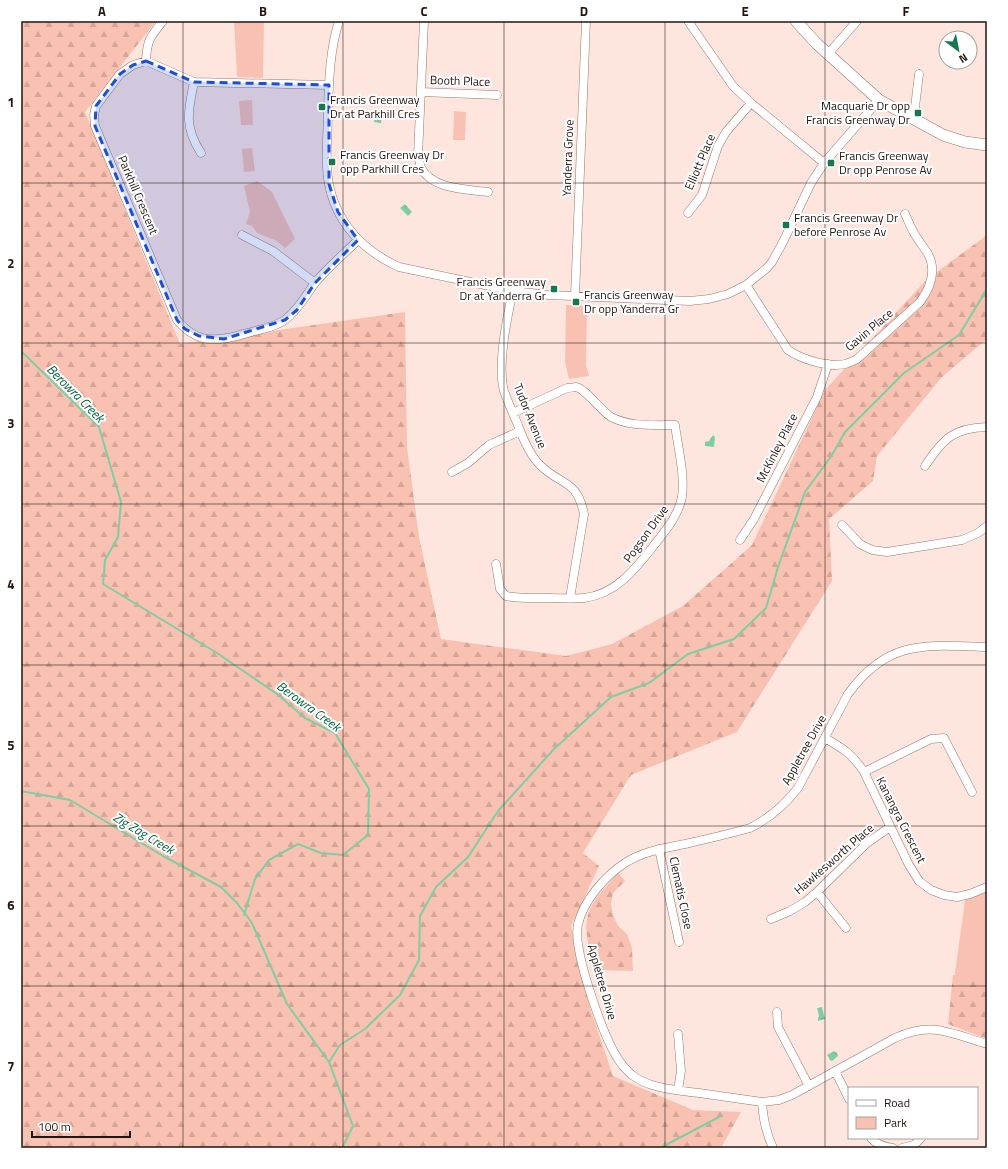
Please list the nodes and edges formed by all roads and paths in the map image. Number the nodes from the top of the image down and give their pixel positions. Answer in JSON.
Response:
{"nodes":[{"id":1,"x":162,"y":21,"type":"edge"},
{"id":2,"x":339,"y":21,"type":"edge"},
{"id":3,"x":424,"y":21,"type":"edge"},
{"id":4,"x":586,"y":21,"type":"edge"},
{"id":5,"x":688,"y":21,"type":"edge"},
{"id":6,"x":796,"y":21,"type":"edge"},
{"id":7,"x":857,"y":21,"type":"edge"},
{"id":8,"x":828,"y":54,"type":"junction"},
{"id":9,"x":146,"y":61,"type":"junction"},
{"id":10,"x":919,"y":74,"type":"dead end"},
{"id":11,"x":194,"y":82,"type":"junction"},
{"id":12,"x":329,"y":85,"type":"junction"},
{"id":13,"x":421,"y":92,"type":"junction"},
{"id":14,"x":498,"y":95,"type":"dead end"},
{"id":15,"x":879,"y":100,"type":"junction"},
{"id":16,"x":751,"y":103,"type":"junction"},
{"id":17,"x":909,"y":117,"type":"junction"},
{"id":18,"x":987,"y":145,"type":"edge"},
{"id":19,"x":201,"y":153,"type":"dead end"},
{"id":20,"x":824,"y":163,"type":"junction"},
{"id":21,"x":488,"y":192,"type":"dead end"},
{"id":22,"x":688,"y":212,"type":"dead end"},
{"id":23,"x":905,"y":214,"type":"dead end"},
{"id":24,"x":242,"y":235,"type":"dead end"},
{"id":25,"x":358,"y":240,"type":"junction"},
{"id":26,"x":315,"y":283,"type":"junction"},
{"id":27,"x":746,"y":285,"type":"junction"},
{"id":28,"x":513,"y":291,"type":"junction"},
{"id":29,"x":575,"y":296,"type":"junction"},
{"id":30,"x":828,"y":364,"type":"junction"},
{"id":31,"x":513,"y":413,"type":"junction"},
{"id":32,"x":987,"y":427,"type":"edge"},
{"id":33,"x":520,"y":431,"type":"junction"},
{"id":34,"x":925,"y":466,"type":"dead end"},
{"id":35,"x":452,"y":472,"type":"dead end"},
{"id":36,"x":842,"y":525,"type":"dead end"},
{"id":37,"x":987,"y":526,"type":"edge"},
{"id":38,"x":740,"y":540,"type":"dead end"},
{"id":39,"x":496,"y":564,"type":"dead end"},
{"id":40,"x":570,"y":598,"type":"junction"},
{"id":41,"x":987,"y":647,"type":"edge"},
{"id":42,"x":825,"y":738,"type":"junction"},
{"id":43,"x":864,"y":772,"type":"junction"},
{"id":44,"x":972,"y":792,"type":"dead end"},
{"id":45,"x":890,"y":827,"type":"junction"},
{"id":46,"x":659,"y":849,"type":"junction"},
{"id":47,"x":987,"y":887,"type":"edge"},
{"id":48,"x":817,"y":892,"type":"junction"},
{"id":49,"x":771,"y":919,"type":"dead end"},
{"id":50,"x":846,"y":928,"type":"dead end"},
{"id":51,"x":679,"y":942,"type":"dead end"},
{"id":52,"x":777,"y":1012,"type":"dead end"},
{"id":53,"x":678,"y":1034,"type":"dead end"},
{"id":54,"x":987,"y":1044,"type":"edge"},
{"id":55,"x":835,"y":1071,"type":"junction"},
{"id":56,"x":809,"y":1086,"type":"junction"},
{"id":57,"x":678,"y":1090,"type":"junction"},
{"id":58,"x":848,"y":1097,"type":"edge"},
{"id":59,"x":762,"y":1102,"type":"junction"},
{"id":60,"x":872,"y":1139,"type":"edge"},
{"id":61,"x":921,"y":1139,"type":"edge"},
{"id":62,"x":773,"y":1148,"type":"edge"},
{"id":63,"x":893,"y":1148,"type":"edge"},
{"id":64,"x":902,"y":1148,"type":"edge"}],
"edges":[{"from":1,"to":9,"type":"street"},
{"from":2,"to":12,"type":"street"},
{"from":3,"to":13,"type":"street"},
{"from":4,"to":29,"type":"street","name":"Yanderra Grove"},
{"from":5,"to":16,"type":"street"},
{"from":6,"to":8,"type":"main road"},
{"from":7,"to":8,"type":"street"},
{"from":8,"to":15,"type":"main road"},
{"from":9,"to":11,"type":"street"},
{"from":9,"to":26,"type":"street","name":"Parkhill Crescent"},
{"from":10,"to":17,"type":"street"},
{"from":11,"to":12,"type":"street"},
{"from":11,"to":19,"type":"street"},
{"from":12,"to":25,"type":"street"},
{"from":13,"to":14,"type":"street","name":"Booth Place"},
{"from":13,"to":21,"type":"street"},
{"from":15,"to":17,"type":"main road"},
{"from":15,"to":20,"type":"street"},
{"from":16,"to":20,"type":"street"},
{"from":16,"to":22,"type":"street","name":"Elliott Place"},
{"from":17,"to":18,"type":"main road"},
{"from":20,"to":27,"type":"street"},
{"from":23,"to":30,"type":"street","name":"Gavin Place"},
{"from":24,"to":26,"type":"street"},
{"from":25,"to":26,"type":"street","name":"Parkhill Crescent"},
{"from":25,"to":28,"type":"street"},
{"from":27,"to":29,"type":"street"},
{"from":27,"to":30,"type":"street","name":"Gavin Place"},
{"from":28,"to":29,"type":"street"},
{"from":28,"to":31,"type":"street","name":"Tudor Avenue"},
{"from":30,"to":38,"type":"street","name":"McKinley Place"},
{"from":31,"to":33,"type":"street","name":"Tudor Avenue"},
{"from":31,"to":40,"type":"street","name":"Pogson Drive"},
{"from":32,"to":34,"type":"street"},
{"from":33,"to":35,"type":"street"},
{"from":33,"to":40,"type":"street","name":"Tudor Avenue"},
{"from":36,"to":37,"type":"street"},
{"from":39,"to":40,"type":"street","name":"Pogson Drive"},
{"from":41,"to":42,"type":"street","name":"Appletree Drive"},
{"from":42,"to":43,"type":"street","name":"Kanangra Crescent"},
{"from":42,"to":46,"type":"street","name":"Appletree Drive"},
{"from":43,"to":44,"type":"street"},
{"from":43,"to":45,"type":"street","name":"Kanangra Crescent"},
{"from":45,"to":47,"type":"street","name":"Kanangra Crescent"},
{"from":45,"to":48,"type":"street","name":"Hawkesworth Place"},
{"from":46,"to":51,"type":"street","name":"Clematis Close"},
{"from":46,"to":57,"type":"street","name":"Appletree Drive"},
{"from":48,"to":49,"type":"street","name":"Hawkesworth Place"},
{"from":48,"to":50,"type":"street"},
{"from":52,"to":56,"type":"street"},
{"from":53,"to":57,"type":"street"},
{"from":54,"to":55,"type":"street","name":"Appletree Drive"},
{"from":55,"to":56,"type":"street","name":"Appletree Drive"},
{"from":55,"to":58,"type":"street"},
{"from":56,"to":59,"type":"street","name":"Appletree Drive"},
{"from":57,"to":59,"type":"street","name":"Appletree Drive"},
{"from":59,"to":62,"type":"street"},
{"from":60,"to":63,"type":"street"},
{"from":61,"to":64,"type":"street"}]}
